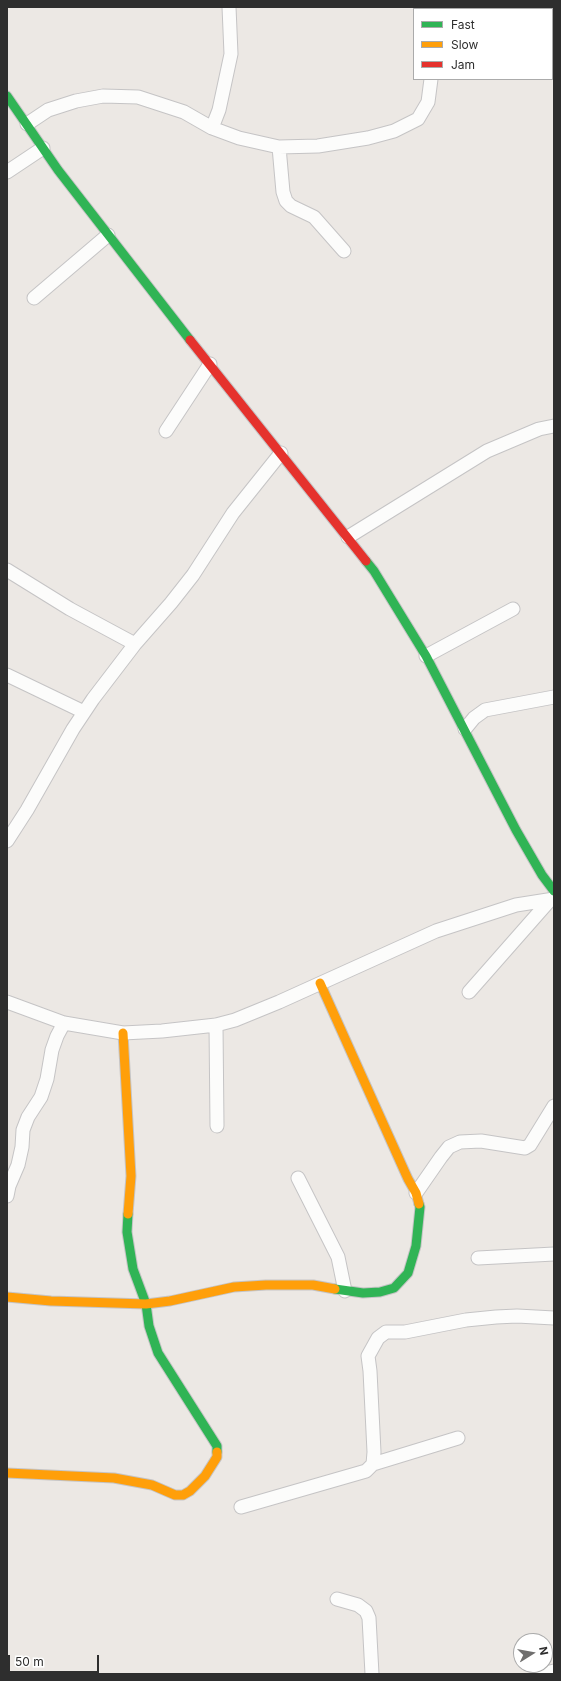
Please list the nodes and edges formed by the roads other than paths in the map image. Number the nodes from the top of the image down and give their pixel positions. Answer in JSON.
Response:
{"nodes":[{"id":1,"x":229,"y":7,"type":"edge"},
{"id":2,"x":431,"y":80,"type":"edge"},
{"id":3,"x":7,"y":96,"type":"edge"},
{"id":4,"x":27,"y":124,"type":"junction"},
{"id":5,"x":212,"y":128,"type":"junction"},
{"id":6,"x":279,"y":147,"type":"junction"},
{"id":7,"x":43,"y":148,"type":"junction"},
{"id":8,"x":7,"y":172,"type":"edge"},
{"id":9,"x":108,"y":235,"type":"junction"},
{"id":10,"x":344,"y":251,"type":"dead end"},
{"id":11,"x":34,"y":298,"type":"dead end"},
{"id":12,"x":210,"y":364,"type":"junction"},
{"id":13,"x":554,"y":426,"type":"edge"},
{"id":14,"x":166,"y":431,"type":"dead end"},
{"id":15,"x":281,"y":453,"type":"junction"},
{"id":16,"x":348,"y":537,"type":"junction"},
{"id":17,"x":7,"y":570,"type":"edge"},
{"id":18,"x":513,"y":609,"type":"dead end"},
{"id":19,"x":134,"y":644,"type":"junction"},
{"id":20,"x":426,"y":656,"type":"junction"},
{"id":21,"x":7,"y":675,"type":"edge"},
{"id":22,"x":554,"y":697,"type":"edge"},
{"id":23,"x":84,"y":712,"type":"junction"},
{"id":24,"x":465,"y":729,"type":"junction"},
{"id":25,"x":7,"y":841,"type":"edge"},
{"id":26,"x":553,"y":896,"type":"edge"},
{"id":27,"x":320,"y":983,"type":"junction"},
{"id":28,"x":469,"y":992,"type":"dead end"},
{"id":29,"x":7,"y":1002,"type":"edge"},
{"id":30,"x":64,"y":1023,"type":"junction"},
{"id":31,"x":216,"y":1025,"type":"junction"},
{"id":32,"x":123,"y":1033,"type":"junction"},
{"id":33,"x":554,"y":1106,"type":"edge"},
{"id":34,"x":217,"y":1126,"type":"dead end"},
{"id":35,"x":298,"y":1178,"type":"dead end"},
{"id":36,"x":416,"y":1193,"type":"junction"},
{"id":37,"x":7,"y":1196,"type":"edge"},
{"id":38,"x":554,"y":1254,"type":"edge"},
{"id":39,"x":478,"y":1258,"type":"dead end"},
{"id":40,"x":345,"y":1290,"type":"junction"},
{"id":41,"x":7,"y":1297,"type":"edge"},
{"id":42,"x":146,"y":1304,"type":"junction"},
{"id":43,"x":554,"y":1318,"type":"edge"},
{"id":44,"x":458,"y":1438,"type":"dead end"},
{"id":45,"x":373,"y":1464,"type":"junction"},
{"id":46,"x":7,"y":1473,"type":"edge"},
{"id":47,"x":241,"y":1507,"type":"dead end"},
{"id":48,"x":337,"y":1599,"type":"dead end"},
{"id":49,"x":554,"y":1671,"type":"edge"},
{"id":50,"x":372,"y":1674,"type":"edge"},
{"id":51,"x":541,"y":1674,"type":"edge"}],
"edges":[{"from":1,"to":5,"type":"street"},
{"from":2,"to":6,"type":"street"},
{"from":3,"to":4,"type":"street"},
{"from":4,"to":5,"type":"street"},
{"from":4,"to":7,"type":"street"},
{"from":5,"to":6,"type":"street"},
{"from":6,"to":10,"type":"street"},
{"from":7,"to":8,"type":"street"},
{"from":7,"to":9,"type":"street"},
{"from":9,"to":11,"type":"street"},
{"from":9,"to":12,"type":"street"},
{"from":12,"to":14,"type":"street"},
{"from":12,"to":15,"type":"street"},
{"from":13,"to":16,"type":"street"},
{"from":15,"to":16,"type":"street"},
{"from":15,"to":19,"type":"street"},
{"from":16,"to":20,"type":"street"},
{"from":17,"to":19,"type":"street"},
{"from":18,"to":20,"type":"street"},
{"from":19,"to":23,"type":"street"},
{"from":20,"to":24,"type":"street"},
{"from":21,"to":23,"type":"street"},
{"from":22,"to":24,"type":"street"},
{"from":23,"to":25,"type":"street"},
{"from":24,"to":26,"type":"street"},
{"from":26,"to":27,"type":"street"},
{"from":26,"to":28,"type":"street"},
{"from":27,"to":31,"type":"street"},
{"from":27,"to":36,"type":"street"},
{"from":29,"to":30,"type":"street"},
{"from":30,"to":32,"type":"street"},
{"from":30,"to":37,"type":"street"},
{"from":31,"to":32,"type":"street"},
{"from":31,"to":34,"type":"street"},
{"from":32,"to":42,"type":"street"},
{"from":33,"to":36,"type":"street"},
{"from":35,"to":40,"type":"street"},
{"from":36,"to":40,"type":"street"},
{"from":38,"to":39,"type":"street"},
{"from":40,"to":42,"type":"street"},
{"from":41,"to":42,"type":"street"},
{"from":42,"to":46,"type":"street"},
{"from":43,"to":45,"type":"street"},
{"from":44,"to":45,"type":"street"},
{"from":45,"to":47,"type":"street"},
{"from":48,"to":50,"type":"street"},
{"from":49,"to":51,"type":"street"}]}
